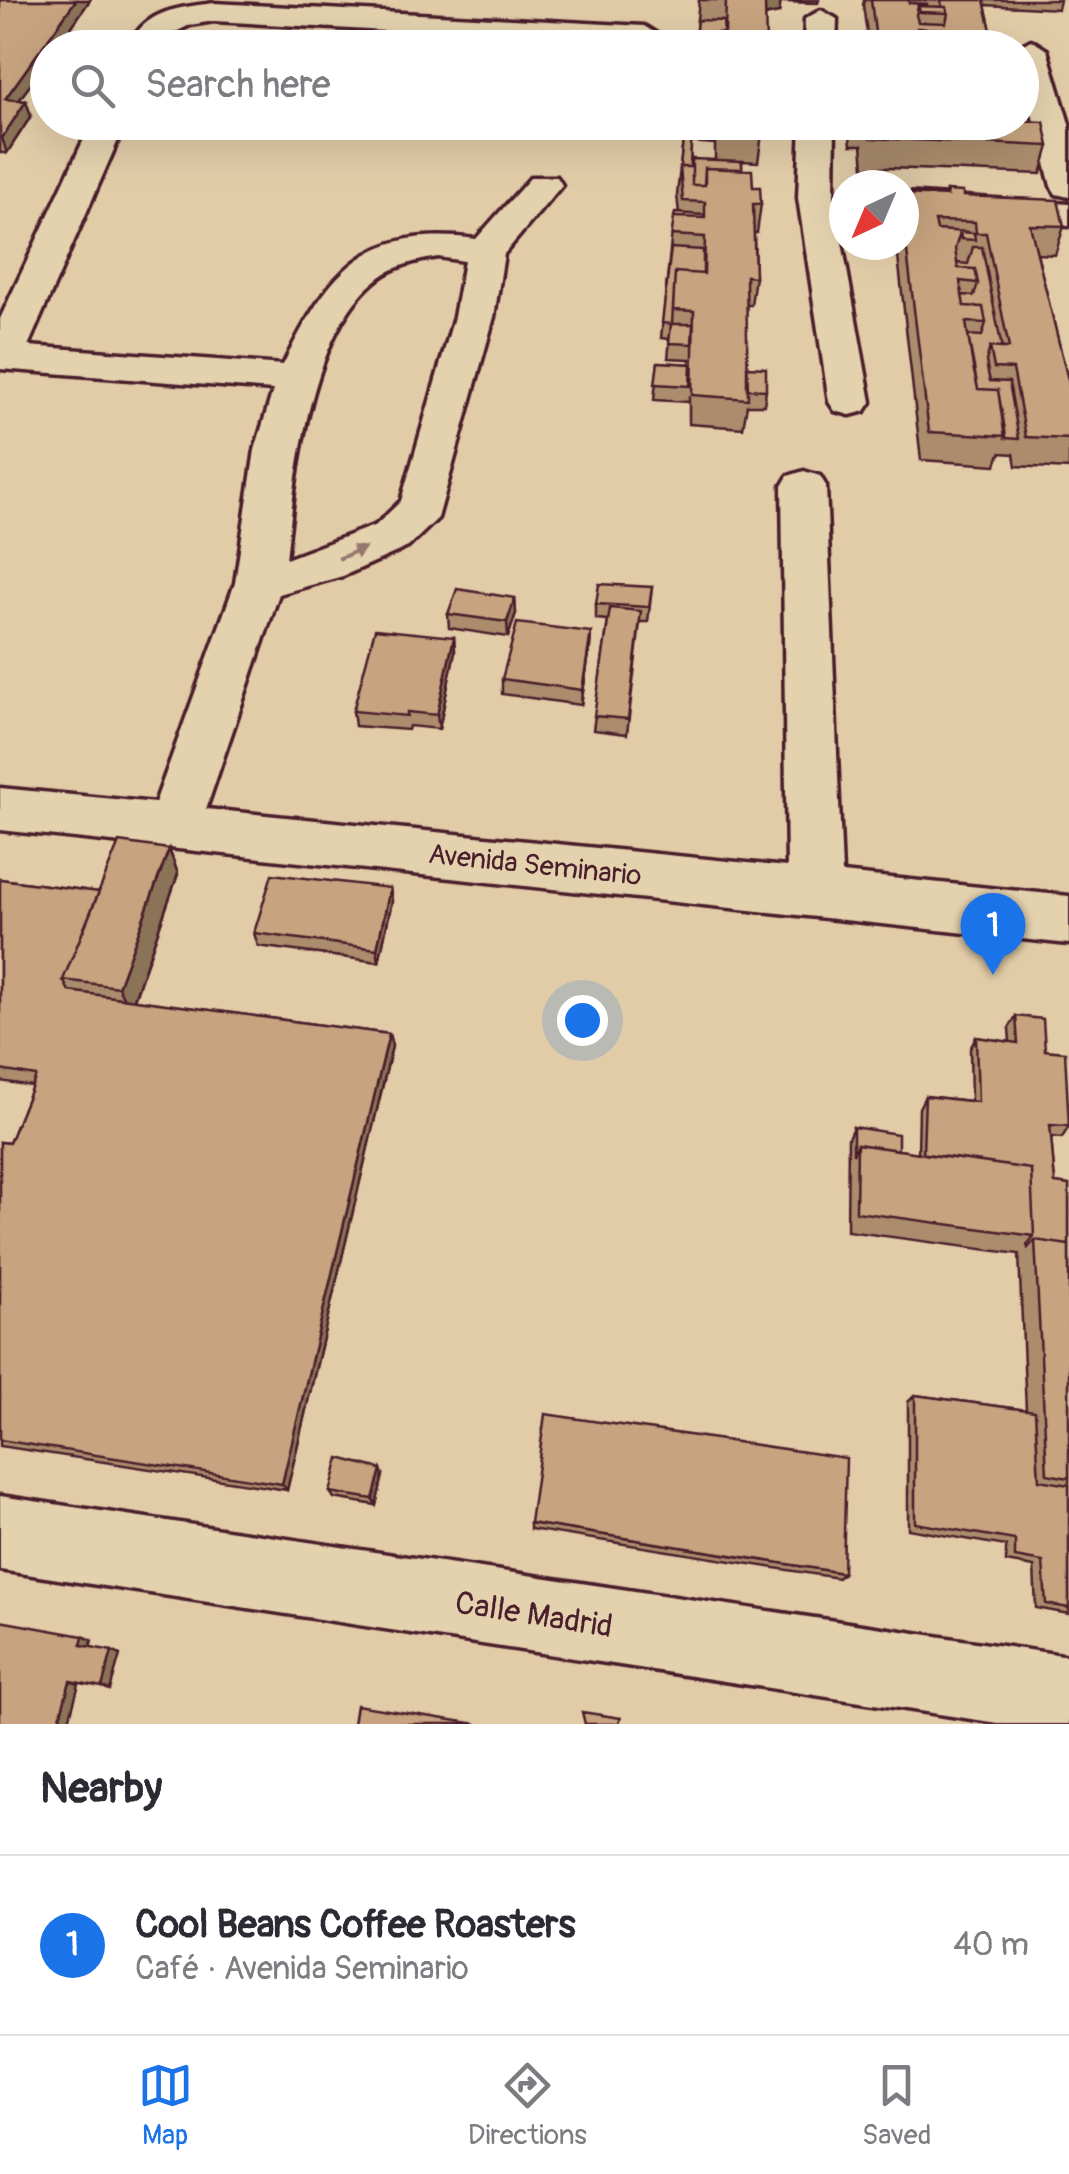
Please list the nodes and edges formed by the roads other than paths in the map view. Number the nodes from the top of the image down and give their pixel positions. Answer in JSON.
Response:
{"nodes":[{"id":1,"x":153,"y":30,"type":"edge"},
{"id":2,"x":536,"y":30,"type":"edge"},
{"id":3,"x":1039,"y":79,"type":"edge"},
{"id":4,"x":102,"y":140,"type":"edge"},
{"id":5,"x":821,"y":140,"type":"edge"},
{"id":6,"x":544,"y":185,"type":"dead end"},
{"id":7,"x":1069,"y":186,"type":"edge"},
{"id":8,"x":829,"y":193,"type":"edge"},
{"id":9,"x":919,"y":205,"type":"edge"},
{"id":10,"x":1069,"y":214,"type":"edge"},
{"id":11,"x":485,"y":252,"type":"junction"},
{"id":12,"x":836,"y":260,"type":"edge"},
{"id":13,"x":1,"y":359,"type":"edge"},
{"id":14,"x":296,"y":379,"type":"junction"},
{"id":15,"x":850,"y":402,"type":"dead end"},
{"id":16,"x":804,"y":486,"type":"dead end"},
{"id":17,"x":260,"y":583,"type":"junction"},
{"id":18,"x":0,"y":809,"type":"edge"},
{"id":19,"x":173,"y":827,"type":"junction"},
{"id":20,"x":814,"y":893,"type":"junction"},
{"id":21,"x":1069,"y":920,"type":"edge"},
{"id":22,"x":0,"y":1533,"type":"edge"},
{"id":23,"x":1069,"y":1696,"type":"edge"}],
"edges":[{"from":1,"to":2,"type":"street"},
{"from":3,"to":7,"type":"street"},
{"from":4,"to":13,"type":"street"},
{"from":5,"to":8,"type":"street"},
{"from":6,"to":11,"type":"street"},
{"from":9,"to":10,"type":"street"},
{"from":11,"to":14,"type":"street"},
{"from":17,"to":11,"type":"street","one_way":true},
{"from":12,"to":15,"type":"street"},
{"from":13,"to":14,"type":"street"},
{"from":14,"to":17,"type":"street"},
{"from":16,"to":20,"type":"street"},
{"from":17,"to":19,"type":"street"},
{"from":18,"to":19,"type":"street","name":"Avenida Seminario"},
{"from":19,"to":20,"type":"street","name":"Avenida Seminario"},
{"from":20,"to":21,"type":"street","name":"Avenida Seminario"},
{"from":22,"to":23,"type":"street","name":"Calle Madrid"}]}
